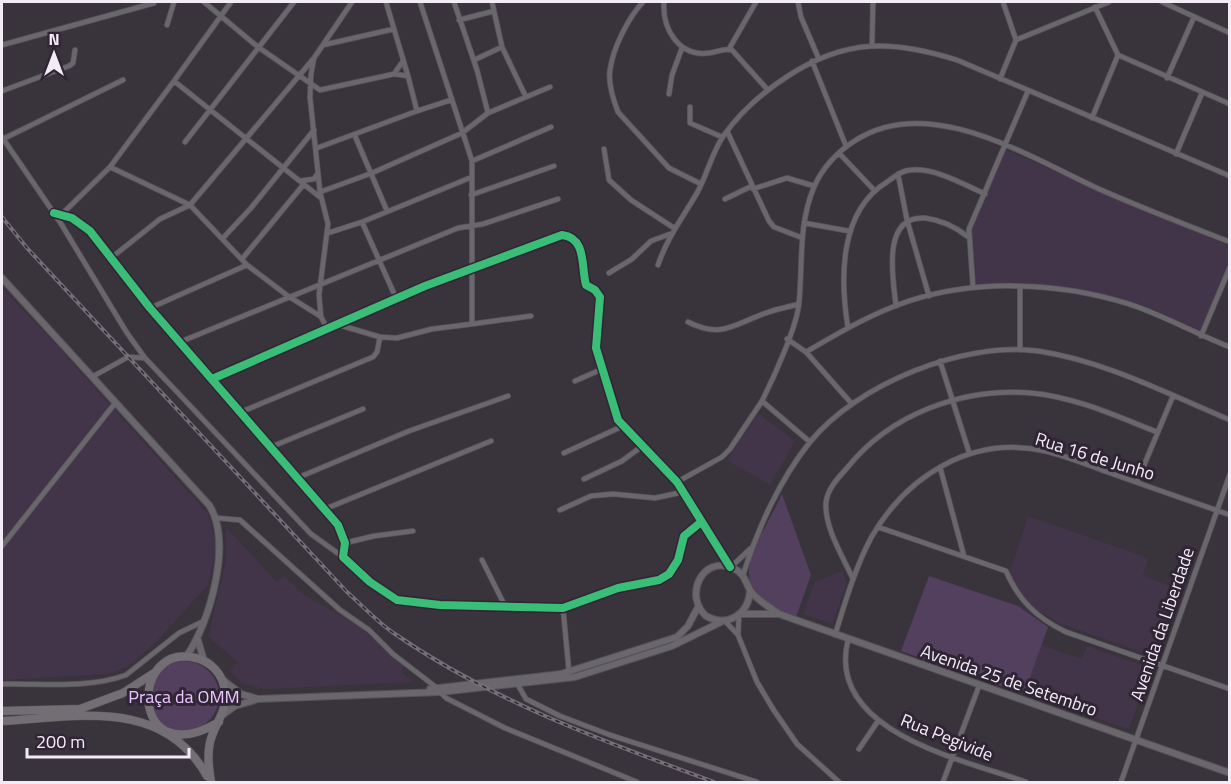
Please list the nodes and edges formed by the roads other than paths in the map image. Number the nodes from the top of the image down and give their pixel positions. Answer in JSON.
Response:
{"nodes":[{"id":1,"x":174,"y":2,"type":"edge"},
{"id":2,"x":204,"y":2,"type":"edge"},
{"id":3,"x":231,"y":2,"type":"edge"},
{"id":4,"x":294,"y":2,"type":"edge"},
{"id":5,"x":352,"y":2,"type":"edge"},
{"id":6,"x":386,"y":2,"type":"edge"},
{"id":7,"x":420,"y":2,"type":"edge"},
{"id":8,"x":454,"y":2,"type":"edge"},
{"id":9,"x":492,"y":2,"type":"edge"},
{"id":10,"x":643,"y":2,"type":"edge"},
{"id":11,"x":664,"y":2,"type":"edge"},
{"id":12,"x":756,"y":2,"type":"edge"},
{"id":13,"x":798,"y":2,"type":"edge"},
{"id":14,"x":873,"y":2,"type":"edge"},
{"id":15,"x":1003,"y":2,"type":"edge"},
{"id":16,"x":1109,"y":2,"type":"edge"},
{"id":17,"x":1162,"y":2,"type":"edge"},
{"id":18,"x":154,"y":3,"type":"edge"},
{"id":19,"x":1095,"y":7,"type":"junction"},
{"id":20,"x":494,"y":11,"type":"junction"},
{"id":21,"x":221,"y":15,"type":"junction"},
{"id":22,"x":1194,"y":17,"type":"junction"},
{"id":23,"x":459,"y":20,"type":"junction"},
{"id":24,"x":167,"y":25,"type":"dead end"},
{"id":25,"x":394,"y":29,"type":"junction"},
{"id":26,"x":1230,"y":33,"type":"edge"},
{"id":27,"x":1016,"y":40,"type":"junction"},
{"id":28,"x":2,"y":45,"type":"edge"},
{"id":29,"x":322,"y":45,"type":"junction"},
{"id":30,"x":872,"y":45,"type":"junction"},
{"id":31,"x":258,"y":47,"type":"junction"},
{"id":32,"x":502,"y":47,"type":"junction"},
{"id":33,"x":682,"y":48,"type":"junction"},
{"id":34,"x":729,"y":49,"type":"junction"},
{"id":35,"x":75,"y":50,"type":"dead end"},
{"id":36,"x":1118,"y":55,"type":"junction"},
{"id":37,"x":818,"y":57,"type":"junction"},
{"id":38,"x":314,"y":58,"type":"junction"},
{"id":39,"x":474,"y":60,"type":"junction"},
{"id":40,"x":403,"y":61,"type":"junction"},
{"id":41,"x":812,"y":61,"type":"junction"},
{"id":42,"x":298,"y":74,"type":"junction"},
{"id":43,"x":394,"y":74,"type":"junction"},
{"id":44,"x":408,"y":76,"type":"junction"},
{"id":45,"x":1167,"y":78,"type":"junction"},
{"id":46,"x":1000,"y":79,"type":"junction"},
{"id":47,"x":123,"y":80,"type":"dead end"},
{"id":48,"x":174,"y":81,"type":"junction"},
{"id":49,"x":310,"y":85,"type":"junction"},
{"id":50,"x":550,"y":87,"type":"dead end"},
{"id":51,"x":767,"y":89,"type":"junction"},
{"id":52,"x":320,"y":90,"type":"junction"},
{"id":53,"x":2,"y":91,"type":"edge"},
{"id":54,"x":1028,"y":91,"type":"junction"},
{"id":55,"x":1202,"y":93,"type":"junction"},
{"id":56,"x":669,"y":94,"type":"dead end"},
{"id":57,"x":310,"y":97,"type":"junction"},
{"id":58,"x":526,"y":97,"type":"junction"},
{"id":59,"x":452,"y":100,"type":"junction"},
{"id":60,"x":1230,"y":104,"type":"edge"},
{"id":61,"x":690,"y":107,"type":"dead end"},
{"id":62,"x":210,"y":110,"type":"junction"},
{"id":63,"x":417,"y":111,"type":"junction"},
{"id":64,"x":488,"y":113,"type":"junction"},
{"id":65,"x":1092,"y":118,"type":"junction"},
{"id":66,"x":551,"y":127,"type":"dead end"},
{"id":67,"x":314,"y":130,"type":"junction"},
{"id":68,"x":727,"y":131,"type":"junction"},
{"id":69,"x":462,"y":133,"type":"junction"},
{"id":70,"x":355,"y":136,"type":"junction"},
{"id":71,"x":722,"y":137,"type":"junction"},
{"id":72,"x":2,"y":138,"type":"edge"},
{"id":73,"x":245,"y":138,"type":"junction"},
{"id":74,"x":185,"y":142,"type":"dead end"},
{"id":75,"x":846,"y":146,"type":"junction"},
{"id":76,"x":1004,"y":146,"type":"junction"},
{"id":77,"x":317,"y":148,"type":"junction"},
{"id":78,"x":604,"y":149,"type":"dead end"},
{"id":79,"x":838,"y":153,"type":"junction"},
{"id":80,"x":1176,"y":154,"type":"junction"},
{"id":81,"x":472,"y":161,"type":"junction"},
{"id":82,"x":554,"y":166,"type":"dead end"},
{"id":83,"x":110,"y":167,"type":"junction"},
{"id":84,"x":283,"y":167,"type":"junction"},
{"id":85,"x":318,"y":170,"type":"junction"},
{"id":86,"x":372,"y":173,"type":"junction"},
{"id":87,"x":898,"y":174,"type":"junction"},
{"id":88,"x":1230,"y":176,"type":"edge"},
{"id":89,"x":472,"y":177,"type":"junction"},
{"id":90,"x":302,"y":182,"type":"junction"},
{"id":91,"x":701,"y":184,"type":"junction"},
{"id":92,"x":814,"y":186,"type":"junction"},
{"id":93,"x":753,"y":187,"type":"junction"},
{"id":94,"x":874,"y":190,"type":"junction"},
{"id":95,"x":320,"y":192,"type":"junction"},
{"id":96,"x":985,"y":194,"type":"junction"},
{"id":97,"x":471,"y":195,"type":"junction"},
{"id":98,"x":321,"y":198,"type":"junction"},
{"id":99,"x":558,"y":199,"type":"dead end"},
{"id":100,"x":725,"y":199,"type":"dead end"},
{"id":101,"x":190,"y":205,"type":"junction"},
{"id":102,"x":387,"y":211,"type":"junction"},
{"id":103,"x":54,"y":213,"type":"junction"},
{"id":104,"x":61,"y":214,"type":"junction"},
{"id":105,"x":907,"y":220,"type":"junction"},
{"id":106,"x":362,"y":222,"type":"junction"},
{"id":107,"x":804,"y":223,"type":"junction"},
{"id":108,"x":471,"y":227,"type":"junction"},
{"id":109,"x":674,"y":228,"type":"junction"},
{"id":110,"x":849,"y":231,"type":"junction"},
{"id":111,"x":328,"y":233,"type":"junction"},
{"id":112,"x":670,"y":234,"type":"junction"},
{"id":113,"x":967,"y":236,"type":"junction"},
{"id":114,"x":800,"y":237,"type":"junction"},
{"id":115,"x":223,"y":238,"type":"junction"},
{"id":116,"x":1230,"y":242,"type":"edge"},
{"id":117,"x":111,"y":258,"type":"junction"},
{"id":118,"x":242,"y":259,"type":"junction"},
{"id":119,"x":378,"y":261,"type":"junction"},
{"id":120,"x":247,"y":265,"type":"junction"},
{"id":121,"x":658,"y":265,"type":"dead end"},
{"id":122,"x":1230,"y":267,"type":"edge"},
{"id":123,"x":472,"y":269,"type":"junction"},
{"id":124,"x":609,"y":273,"type":"dead end"},
{"id":125,"x":2,"y":280,"type":"edge"},
{"id":126,"x":321,"y":283,"type":"junction"},
{"id":127,"x":973,"y":287,"type":"junction"},
{"id":128,"x":1020,"y":287,"type":"junction"},
{"id":129,"x":288,"y":296,"type":"junction"},
{"id":130,"x":929,"y":296,"type":"junction"},
{"id":131,"x":396,"y":298,"type":"junction"},
{"id":132,"x":799,"y":304,"type":"junction"},
{"id":133,"x":896,"y":306,"type":"junction"},
{"id":134,"x":150,"y":308,"type":"junction"},
{"id":135,"x":531,"y":316,"type":"dead end"},
{"id":136,"x":321,"y":317,"type":"junction"},
{"id":137,"x":688,"y":322,"type":"dead end"},
{"id":138,"x":336,"y":324,"type":"junction"},
{"id":139,"x":472,"y":324,"type":"junction"},
{"id":140,"x":327,"y":328,"type":"junction"},
{"id":141,"x":848,"y":328,"type":"junction"},
{"id":142,"x":1201,"y":336,"type":"junction"},
{"id":143,"x":380,"y":337,"type":"junction"},
{"id":144,"x":787,"y":339,"type":"junction"},
{"id":145,"x":180,"y":342,"type":"junction"},
{"id":146,"x":1230,"y":347,"type":"edge"},
{"id":147,"x":1020,"y":350,"type":"junction"},
{"id":148,"x":806,"y":352,"type":"junction"},
{"id":149,"x":145,"y":358,"type":"junction"},
{"id":150,"x":940,"y":361,"type":"junction"},
{"id":151,"x":600,"y":370,"type":"junction"},
{"id":152,"x":92,"y":377,"type":"junction"},
{"id":153,"x":212,"y":379,"type":"junction"},
{"id":154,"x":575,"y":381,"type":"dead end"},
{"id":155,"x":508,"y":396,"type":"dead end"},
{"id":156,"x":1173,"y":396,"type":"junction"},
{"id":157,"x":952,"y":399,"type":"junction"},
{"id":158,"x":762,"y":401,"type":"junction"},
{"id":159,"x":116,"y":402,"type":"junction"},
{"id":160,"x":852,"y":404,"type":"junction"},
{"id":161,"x":363,"y":409,"type":"dead end"},
{"id":162,"x":241,"y":412,"type":"junction"},
{"id":163,"x":1230,"y":420,"type":"edge"},
{"id":164,"x":623,"y":426,"type":"junction"},
{"id":165,"x":1157,"y":432,"type":"junction"},
{"id":166,"x":491,"y":441,"type":"dead end"},
{"id":167,"x":810,"y":442,"type":"junction"},
{"id":168,"x":271,"y":447,"type":"junction"},
{"id":169,"x":641,"y":447,"type":"junction"},
{"id":170,"x":969,"y":452,"type":"junction"},
{"id":171,"x":564,"y":453,"type":"dead end"},
{"id":172,"x":940,"y":467,"type":"junction"},
{"id":173,"x":1230,"y":474,"type":"edge"},
{"id":174,"x":297,"y":478,"type":"junction"},
{"id":175,"x":584,"y":479,"type":"dead end"},
{"id":176,"x":677,"y":482,"type":"junction"},
{"id":177,"x":1137,"y":482,"type":"junction"},
{"id":178,"x":683,"y":492,"type":"junction"},
{"id":179,"x":325,"y":509,"type":"junction"},
{"id":180,"x":560,"y":510,"type":"dead end"},
{"id":181,"x":1216,"y":511,"type":"junction"},
{"id":182,"x":1230,"y":515,"type":"edge"},
{"id":183,"x":217,"y":518,"type":"junction"},
{"id":184,"x":701,"y":522,"type":"junction"},
{"id":185,"x":878,"y":526,"type":"junction"},
{"id":186,"x":413,"y":531,"type":"dead end"},
{"id":187,"x":345,"y":543,"type":"junction"},
{"id":188,"x":2,"y":546,"type":"edge"},
{"id":189,"x":752,"y":547,"type":"junction"},
{"id":190,"x":964,"y":556,"type":"junction"},
{"id":191,"x":343,"y":557,"type":"junction"},
{"id":192,"x":482,"y":560,"type":"dead end"},
{"id":193,"x":730,"y":567,"type":"junction"},
{"id":194,"x":743,"y":575,"type":"junction"},
{"id":195,"x":853,"y":579,"type":"junction"},
{"id":196,"x":750,"y":590,"type":"junction"},
{"id":197,"x":698,"y":607,"type":"junction"},
{"id":198,"x":506,"y":608,"type":"junction"},
{"id":199,"x":562,"y":608,"type":"junction"},
{"id":200,"x":779,"y":614,"type":"junction"},
{"id":201,"x":740,"y":615,"type":"junction"},
{"id":202,"x":204,"y":621,"type":"junction"},
{"id":203,"x":724,"y":621,"type":"junction"},
{"id":204,"x":738,"y":635,"type":"junction"},
{"id":205,"x":834,"y":635,"type":"junction"},
{"id":206,"x":198,"y":640,"type":"junction"},
{"id":207,"x":848,"y":640,"type":"junction"},
{"id":208,"x":186,"y":657,"type":"junction"},
{"id":209,"x":204,"y":661,"type":"junction"},
{"id":210,"x":1161,"y":665,"type":"junction"},
{"id":211,"x":155,"y":672,"type":"junction"},
{"id":212,"x":569,"y":672,"type":"junction"},
{"id":213,"x":222,"y":678,"type":"junction"},
{"id":214,"x":2,"y":684,"type":"edge"},
{"id":215,"x":518,"y":685,"type":"junction"},
{"id":216,"x":979,"y":686,"type":"junction"},
{"id":217,"x":1230,"y":689,"type":"edge"},
{"id":218,"x":439,"y":690,"type":"junction"},
{"id":219,"x":258,"y":699,"type":"junction"},
{"id":220,"x":2,"y":711,"type":"edge"},
{"id":221,"x":220,"y":719,"type":"junction"},
{"id":222,"x":2,"y":721,"type":"edge"},
{"id":223,"x":878,"y":721,"type":"junction"},
{"id":224,"x":168,"y":732,"type":"junction"},
{"id":225,"x":1135,"y":740,"type":"junction"},
{"id":226,"x":860,"y":749,"type":"dead end"},
{"id":227,"x":953,"y":756,"type":"junction"},
{"id":228,"x":1230,"y":773,"type":"edge"},
{"id":229,"x":837,"y":782,"type":"edge"},
{"id":230,"x":211,"y":783,"type":"edge"},
{"id":231,"x":637,"y":783,"type":"edge"},
{"id":232,"x":757,"y":783,"type":"edge"},
{"id":233,"x":943,"y":783,"type":"edge"},
{"id":234,"x":1026,"y":783,"type":"edge"},
{"id":235,"x":1120,"y":783,"type":"edge"}],
"edges":[{"from":1,"to":24,"type":"street"},
{"from":2,"to":21,"type":"street"},
{"from":3,"to":21,"type":"street"},
{"from":4,"to":31,"type":"street"},
{"from":5,"to":29,"type":"street"},
{"from":6,"to":25,"type":"street"},
{"from":7,"to":59,"type":"street"},
{"from":8,"to":23,"type":"street"},
{"from":9,"to":20,"type":"street"},
{"from":10,"to":91,"type":"street"},
{"from":11,"to":33,"type":"street"},
{"from":12,"to":34,"type":"street"},
{"from":13,"to":37,"type":"street"},
{"from":14,"to":30,"type":"street"},
{"from":15,"to":27,"type":"street"},
{"from":16,"to":19,"type":"street"},
{"from":17,"to":22,"type":"street"},
{"from":18,"to":28,"type":"street"},
{"from":19,"to":27,"type":"street"},
{"from":19,"to":36,"type":"street"},
{"from":20,"to":23,"type":"street"},
{"from":20,"to":32,"type":"street"},
{"from":21,"to":31,"type":"street"},
{"from":21,"to":48,"type":"street"},
{"from":22,"to":26,"type":"street"},
{"from":22,"to":45,"type":"street"},
{"from":23,"to":39,"type":"street"},
{"from":25,"to":29,"type":"street"},
{"from":25,"to":40,"type":"street"},
{"from":27,"to":46,"type":"street"},
{"from":29,"to":38,"type":"street"},
{"from":30,"to":37,"type":"street"},
{"from":30,"to":46,"type":"street"},
{"from":31,"to":42,"type":"street"},
{"from":31,"to":62,"type":"street"},
{"from":32,"to":39,"type":"street"},
{"from":32,"to":58,"type":"street"},
{"from":33,"to":34,"type":"street"},
{"from":33,"to":56,"type":"street"},
{"from":34,"to":51,"type":"street"},
{"from":35,"to":53,"type":"street"},
{"from":36,"to":45,"type":"street"},
{"from":36,"to":65,"type":"street"},
{"from":37,"to":41,"type":"street"},
{"from":38,"to":42,"type":"street"},
{"from":38,"to":49,"type":"street"},
{"from":39,"to":64,"type":"street"},
{"from":40,"to":43,"type":"street"},
{"from":40,"to":44,"type":"street"},
{"from":41,"to":51,"type":"street"},
{"from":41,"to":75,"type":"street"},
{"from":42,"to":49,"type":"street"},
{"from":42,"to":73,"type":"street"},
{"from":43,"to":44,"type":"street"},
{"from":43,"to":52,"type":"street"},
{"from":44,"to":63,"type":"street"},
{"from":45,"to":55,"type":"street"},
{"from":46,"to":54,"type":"street"},
{"from":47,"to":72,"type":"street"},
{"from":48,"to":62,"type":"street"},
{"from":48,"to":83,"type":"street"},
{"from":49,"to":52,"type":"street"},
{"from":49,"to":57,"type":"street"},
{"from":50,"to":58,"type":"street"},
{"from":51,"to":68,"type":"street"},
{"from":52,"to":57,"type":"street"},
{"from":54,"to":65,"type":"street"},
{"from":54,"to":76,"type":"street"},
{"from":55,"to":60,"type":"street"},
{"from":55,"to":80,"type":"street"},
{"from":57,"to":67,"type":"street"},
{"from":58,"to":64,"type":"street"},
{"from":59,"to":63,"type":"street"},
{"from":59,"to":69,"type":"street"},
{"from":61,"to":71,"type":"street"},
{"from":62,"to":73,"type":"street"},
{"from":62,"to":74,"type":"street"},
{"from":63,"to":70,"type":"street"},
{"from":64,"to":69,"type":"street"},
{"from":65,"to":80,"type":"street"},
{"from":66,"to":81,"type":"street"},
{"from":67,"to":77,"type":"street"},
{"from":67,"to":84,"type":"street"},
{"from":68,"to":71,"type":"street"},
{"from":68,"to":93,"type":"street"},
{"from":69,"to":81,"type":"street"},
{"from":69,"to":86,"type":"street"},
{"from":70,"to":77,"type":"street"},
{"from":70,"to":86,"type":"street"},
{"from":71,"to":91,"type":"street"},
{"from":72,"to":103,"type":"street"},
{"from":73,"to":84,"type":"street"},
{"from":73,"to":101,"type":"street"},
{"from":75,"to":76,"type":"street"},
{"from":75,"to":79,"type":"street"},
{"from":76,"to":96,"type":"street"},
{"from":76,"to":116,"type":"street"},
{"from":77,"to":85,"type":"street"},
{"from":78,"to":109,"type":"street"},
{"from":79,"to":92,"type":"street"},
{"from":79,"to":94,"type":"street"},
{"from":80,"to":88,"type":"street"},
{"from":81,"to":89,"type":"street"},
{"from":82,"to":97,"type":"street"},
{"from":83,"to":101,"type":"street"},
{"from":83,"to":104,"type":"street"},
{"from":84,"to":90,"type":"street"},
{"from":84,"to":115,"type":"street"},
{"from":85,"to":90,"type":"street"},
{"from":85,"to":95,"type":"street"},
{"from":86,"to":95,"type":"street"},
{"from":86,"to":102,"type":"street"},
{"from":87,"to":94,"type":"street"},
{"from":87,"to":96,"type":"street"},
{"from":87,"to":105,"type":"street"},
{"from":89,"to":97,"type":"street"},
{"from":89,"to":102,"type":"street"},
{"from":90,"to":98,"type":"street"},
{"from":90,"to":118,"type":"street"},
{"from":91,"to":109,"type":"street"},
{"from":92,"to":93,"type":"street"},
{"from":92,"to":107,"type":"street"},
{"from":93,"to":100,"type":"street"},
{"from":93,"to":114,"type":"street"},
{"from":94,"to":110,"type":"street"},
{"from":95,"to":98,"type":"street"},
{"from":96,"to":113,"type":"street"},
{"from":97,"to":108,"type":"street"},
{"from":98,"to":111,"type":"street"},
{"from":99,"to":108,"type":"street"},
{"from":101,"to":115,"type":"street"},
{"from":101,"to":117,"type":"street"},
{"from":102,"to":106,"type":"street"},
{"from":103,"to":104,"type":"street"},
{"from":103,"to":149,"type":"street"},
{"from":104,"to":117,"type":"street"},
{"from":105,"to":113,"type":"street"},
{"from":105,"to":130,"type":"street"},
{"from":105,"to":133,"type":"street"},
{"from":106,"to":111,"type":"street"},
{"from":106,"to":119,"type":"street"},
{"from":107,"to":110,"type":"street"},
{"from":107,"to":114,"type":"street"},
{"from":108,"to":119,"type":"street"},
{"from":108,"to":123,"type":"street"},
{"from":109,"to":112,"type":"street"},
{"from":110,"to":141,"type":"street"},
{"from":111,"to":126,"type":"street"},
{"from":112,"to":121,"type":"street"},
{"from":112,"to":124,"type":"street"},
{"from":113,"to":127,"type":"street"},
{"from":114,"to":132,"type":"street"},
{"from":115,"to":118,"type":"street"},
{"from":117,"to":134,"type":"street"},
{"from":118,"to":120,"type":"street"},
{"from":119,"to":126,"type":"street"},
{"from":119,"to":131,"type":"street"},
{"from":120,"to":129,"type":"street"},
{"from":120,"to":134,"type":"street"},
{"from":122,"to":142,"type":"street"},
{"from":123,"to":131,"type":"street"},
{"from":123,"to":139,"type":"street"},
{"from":123,"to":151,"type":"street"},
{"from":125,"to":152,"type":"street"},
{"from":126,"to":129,"type":"street"},
{"from":126,"to":136,"type":"street"},
{"from":127,"to":128,"type":"street"},
{"from":127,"to":130,"type":"street"},
{"from":128,"to":142,"type":"street"},
{"from":128,"to":147,"type":"street"},
{"from":129,"to":136,"type":"street"},
{"from":129,"to":145,"type":"street"},
{"from":130,"to":133,"type":"street"},
{"from":131,"to":138,"type":"street"},
{"from":132,"to":137,"type":"street"},
{"from":132,"to":144,"type":"street"},
{"from":133,"to":141,"type":"street"},
{"from":134,"to":145,"type":"street"},
{"from":135,"to":139,"type":"street"},
{"from":136,"to":140,"type":"street"},
{"from":138,"to":140,"type":"street"},
{"from":138,"to":143,"type":"street"},
{"from":139,"to":143,"type":"street"},
{"from":140,"to":153,"type":"street"},
{"from":141,"to":148,"type":"street"},
{"from":142,"to":146,"type":"street"},
{"from":143,"to":162,"type":"street"},
{"from":144,"to":148,"type":"street"},
{"from":144,"to":158,"type":"street"},
{"from":145,"to":153,"type":"street"},
{"from":147,"to":150,"type":"street"},
{"from":147,"to":156,"type":"street"},
{"from":148,"to":160,"type":"street"},
{"from":149,"to":152,"type":"street"},
{"from":149,"to":191,"type":"street"},
{"from":150,"to":157,"type":"street"},
{"from":150,"to":160,"type":"street"},
{"from":151,"to":154,"type":"street"},
{"from":151,"to":164,"type":"street"},
{"from":152,"to":159,"type":"street"},
{"from":153,"to":162,"type":"street"},
{"from":155,"to":174,"type":"street"},
{"from":156,"to":163,"type":"street"},
{"from":156,"to":165,"type":"street"},
{"from":157,"to":165,"type":"street"},
{"from":157,"to":170,"type":"street"},
{"from":157,"to":195,"type":"street"},
{"from":158,"to":167,"type":"street"},
{"from":158,"to":176,"type":"street"},
{"from":159,"to":183,"type":"street"},
{"from":159,"to":188,"type":"street"},
{"from":160,"to":167,"type":"street"},
{"from":161,"to":168,"type":"street"},
{"from":162,"to":168,"type":"street"},
{"from":164,"to":169,"type":"street"},
{"from":164,"to":171,"type":"street"},
{"from":165,"to":177,"type":"street"},
{"from":166,"to":179,"type":"street"},
{"from":167,"to":189,"type":"street"},
{"from":168,"to":174,"type":"street"},
{"from":169,"to":175,"type":"street"},
{"from":169,"to":176,"type":"street"},
{"from":170,"to":172,"type":"street","name":"Rua 16 de Junho"},
{"from":170,"to":177,"type":"street","name":"Rua 16 de Junho"},
{"from":172,"to":185,"type":"street","name":"Rua 16 de Junho"},
{"from":172,"to":190,"type":"street"},
{"from":173,"to":181,"type":"street","name":"Avenida da Liberdade"},
{"from":174,"to":179,"type":"street"},
{"from":176,"to":178,"type":"street"},
{"from":177,"to":181,"type":"street","name":"Rua 16 de Junho"},
{"from":178,"to":180,"type":"street"},
{"from":178,"to":184,"type":"street"},
{"from":179,"to":187,"type":"street"},
{"from":181,"to":182,"type":"street","name":"Rua 16 de Junho"},
{"from":181,"to":210,"type":"street","name":"Avenida da Liberdade"},
{"from":183,"to":202,"type":"street"},
{"from":183,"to":218,"type":"street"},
{"from":184,"to":193,"type":"street"},
{"from":184,"to":199,"type":"street"},
{"from":185,"to":190,"type":"street"},
{"from":185,"to":195,"type":"street","name":"Rua 16 de Junho"},
{"from":186,"to":187,"type":"street"},
{"from":187,"to":191,"type":"street"},
{"from":189,"to":193,"type":"street"},
{"from":189,"to":194,"type":"street"},
{"from":190,"to":210,"type":"street"},
{"from":191,"to":198,"type":"street"},
{"from":192,"to":198,"type":"street"},
{"from":193,"to":194,"type":"street"},
{"from":193,"to":197,"type":"street"},
{"from":194,"to":196,"type":"street"},
{"from":195,"to":205,"type":"street","name":"Rua 16 de Junho"},
{"from":196,"to":200,"type":"street","name":"Avenida 25 de Setembro"},
{"from":196,"to":201,"type":"street"},
{"from":197,"to":203,"type":"street"},
{"from":197,"to":212,"type":"street"},
{"from":198,"to":199,"type":"street"},
{"from":199,"to":212,"type":"street"},
{"from":200,"to":201,"type":"street","name":"Avenida 25 de Setembro"},
{"from":200,"to":205,"type":"street","name":"Avenida 25 de Setembro"},
{"from":201,"to":203,"type":"street"},
{"from":201,"to":204,"type":"street"},
{"from":202,"to":206,"type":"street"},
{"from":202,"to":214,"type":"street"},
{"from":203,"to":204,"type":"street"},
{"from":203,"to":215,"type":"street"},
{"from":204,"to":229,"type":"street"},
{"from":205,"to":207,"type":"street","name":"Avenida 25 de Setembro"},
{"from":206,"to":208,"type":"street"},
{"from":206,"to":209,"type":"street"},
{"from":207,"to":216,"type":"street","name":"Avenida 25 de Setembro"},
{"from":207,"to":223,"type":"street","name":"Rua Pegivide"},
{"from":208,"to":209,"type":"highway"},
{"from":208,"to":211,"type":"highway"},
{"from":209,"to":213,"type":"highway"},
{"from":210,"to":217,"type":"street"},
{"from":210,"to":225,"type":"street","name":"Avenida da Liberdade"},
{"from":211,"to":220,"type":"highway"},
{"from":211,"to":224,"type":"highway"},
{"from":212,"to":218,"type":"street"},
{"from":213,"to":219,"type":"street"},
{"from":213,"to":221,"type":"highway"},
{"from":215,"to":218,"type":"street"},
{"from":215,"to":232,"type":"street"},
{"from":216,"to":225,"type":"street","name":"Avenida 25 de Setembro"},
{"from":216,"to":227,"type":"street"},
{"from":218,"to":219,"type":"street"},
{"from":218,"to":231,"type":"street"},
{"from":219,"to":221,"type":"street"},
{"from":221,"to":224,"type":"highway"},
{"from":221,"to":230,"type":"highway"},
{"from":222,"to":224,"type":"highway"},
{"from":223,"to":226,"type":"street"},
{"from":223,"to":227,"type":"street","name":"Rua Pegivide"},
{"from":224,"to":230,"type":"highway"},
{"from":225,"to":228,"type":"street","name":"Avenida 25 de Setembro"},
{"from":225,"to":235,"type":"street","name":"Avenida da Liberdade"},
{"from":227,"to":233,"type":"street"},
{"from":227,"to":234,"type":"street","name":"Rua Pegivide"}]}
